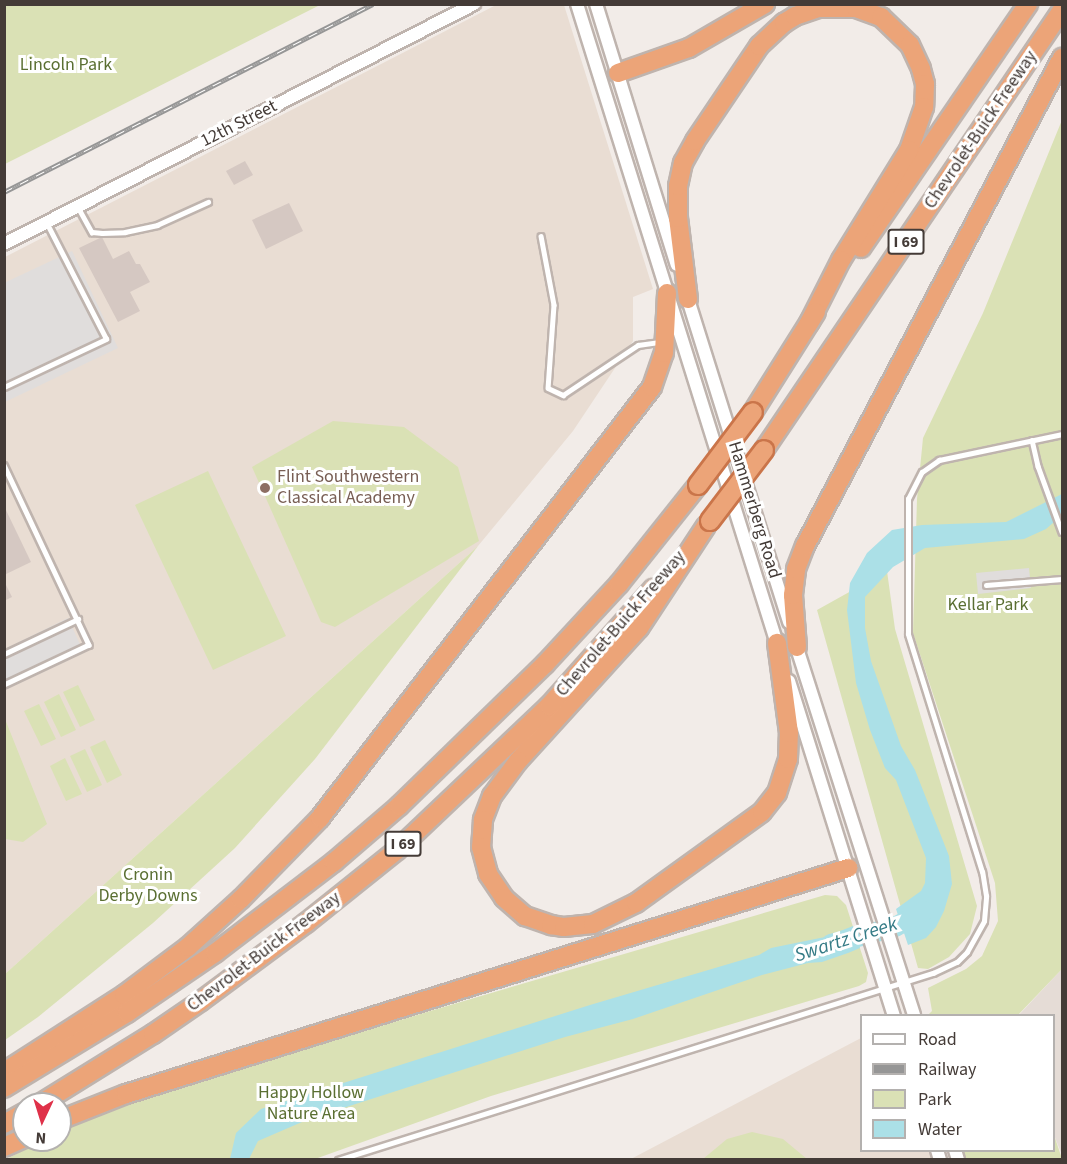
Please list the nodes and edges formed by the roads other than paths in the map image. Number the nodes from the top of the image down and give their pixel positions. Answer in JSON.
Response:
{"nodes":[{"id":1,"x":474,"y":4,"type":"edge"},
{"id":2,"x":577,"y":4,"type":"edge"},
{"id":3,"x":596,"y":4,"type":"edge"},
{"id":4,"x":765,"y":4,"type":"edge"},
{"id":5,"x":1028,"y":4,"type":"edge"},
{"id":6,"x":1062,"y":10,"type":"edge"},
{"id":7,"x":1062,"y":58,"type":"edge"},
{"id":8,"x":618,"y":73,"type":"junction"},
{"id":9,"x":606,"y":96,"type":"junction"},
{"id":10,"x":208,"y":202,"type":"dead end"},
{"id":11,"x":78,"y":207,"type":"junction"},
{"id":12,"x":47,"y":223,"type":"junction"},
{"id":13,"x":541,"y":236,"type":"dead end"},
{"id":14,"x":4,"y":244,"type":"edge"},
{"id":15,"x":667,"y":293,"type":"junction"},
{"id":16,"x":688,"y":298,"type":"junction"},
{"id":17,"x":809,"y":323,"type":"junction"},
{"id":18,"x":666,"y":341,"type":"junction"},
{"id":19,"x":4,"y":387,"type":"edge"},
{"id":20,"x":1062,"y":434,"type":"edge"},
{"id":21,"x":1032,"y":440,"type":"junction"},
{"id":22,"x":4,"y":465,"type":"edge"},
{"id":23,"x":708,"y":523,"type":"junction"},
{"id":24,"x":1062,"y":530,"type":"edge"},
{"id":25,"x":1062,"y":579,"type":"edge"},
{"id":26,"x":986,"y":585,"type":"dead end"},
{"id":27,"x":78,"y":619,"type":"junction"},
{"id":28,"x":777,"y":643,"type":"junction"},
{"id":29,"x":797,"y":647,"type":"junction"},
{"id":30,"x":4,"y":654,"type":"edge"},
{"id":31,"x":4,"y":685,"type":"edge"},
{"id":32,"x":860,"y":846,"type":"junction"},
{"id":33,"x":848,"y":868,"type":"junction"},
{"id":34,"x":903,"y":983,"type":"junction"},
{"id":35,"x":886,"y":988,"type":"junction"},
{"id":36,"x":893,"y":1014,"type":"edge"},
{"id":37,"x":913,"y":1014,"type":"edge"},
{"id":38,"x":4,"y":1072,"type":"edge"},
{"id":39,"x":4,"y":1088,"type":"edge"},
{"id":40,"x":59,"y":1092,"type":"edge"},
{"id":41,"x":72,"y":1115,"type":"edge"},
{"id":42,"x":338,"y":1160,"type":"edge"}],
"edges":[{"from":1,"to":11,"type":"street","name":"12th Street"},
{"from":2,"to":9,"type":"street","name":"Hammerberg Road"},
{"from":3,"to":8,"type":"street","name":"Hammerberg Road"},
{"from":4,"to":8,"type":"highway"},
{"from":5,"to":17,"type":"highway","name":"Chevrolet-Buick Freeway","number":"I 69"},
{"from":6,"to":23,"type":"highway","name":"Chevrolet-Buick Freeway","number":"I 69","bridge":true},
{"from":7,"to":29,"type":"highway"},
{"from":8,"to":9,"type":"street"},
{"from":8,"to":16,"type":"street","name":"Hammerberg Road"},
{"from":9,"to":15,"type":"street","name":"Hammerberg Road"},
{"from":10,"to":11,"type":"lane"},
{"from":11,"to":12,"type":"street","name":"12th Street"},
{"from":12,"to":14,"type":"street","name":"12th Street"},
{"from":12,"to":19,"type":"lane"},
{"from":13,"to":18,"type":"lane"},
{"from":15,"to":18,"type":"highway"},
{"from":15,"to":28,"type":"street","name":"Hammerberg Road"},
{"from":16,"to":17,"type":"highway"},
{"from":16,"to":29,"type":"street","name":"Hammerberg Road"},
{"from":17,"to":39,"type":"highway","name":"Chevrolet-Buick Freeway","number":"I 69","bridge":true},
{"from":18,"to":38,"type":"highway"},
{"from":20,"to":21,"type":"lane"},
{"from":21,"to":24,"type":"lane"},
{"from":21,"to":34,"type":"lane"},
{"from":22,"to":27,"type":"lane"},
{"from":23,"to":28,"type":"highway"},
{"from":23,"to":40,"type":"highway","name":"Chevrolet-Buick Freeway","number":"I 69"},
{"from":25,"to":26,"type":"lane"},
{"from":27,"to":30,"type":"lane"},
{"from":27,"to":31,"type":"lane"},
{"from":28,"to":33,"type":"street","name":"Hammerberg Road"},
{"from":29,"to":32,"type":"street","name":"Hammerberg Road"},
{"from":32,"to":33,"type":"street"},
{"from":32,"to":34,"type":"street","name":"Hammerberg Road"},
{"from":33,"to":35,"type":"street","name":"Hammerberg Road"},
{"from":33,"to":41,"type":"highway"},
{"from":34,"to":35,"type":"lane"},
{"from":34,"to":37,"type":"street","name":"Hammerberg Road"},
{"from":35,"to":36,"type":"street","name":"Hammerberg Road"},
{"from":35,"to":42,"type":"lane"}]}
